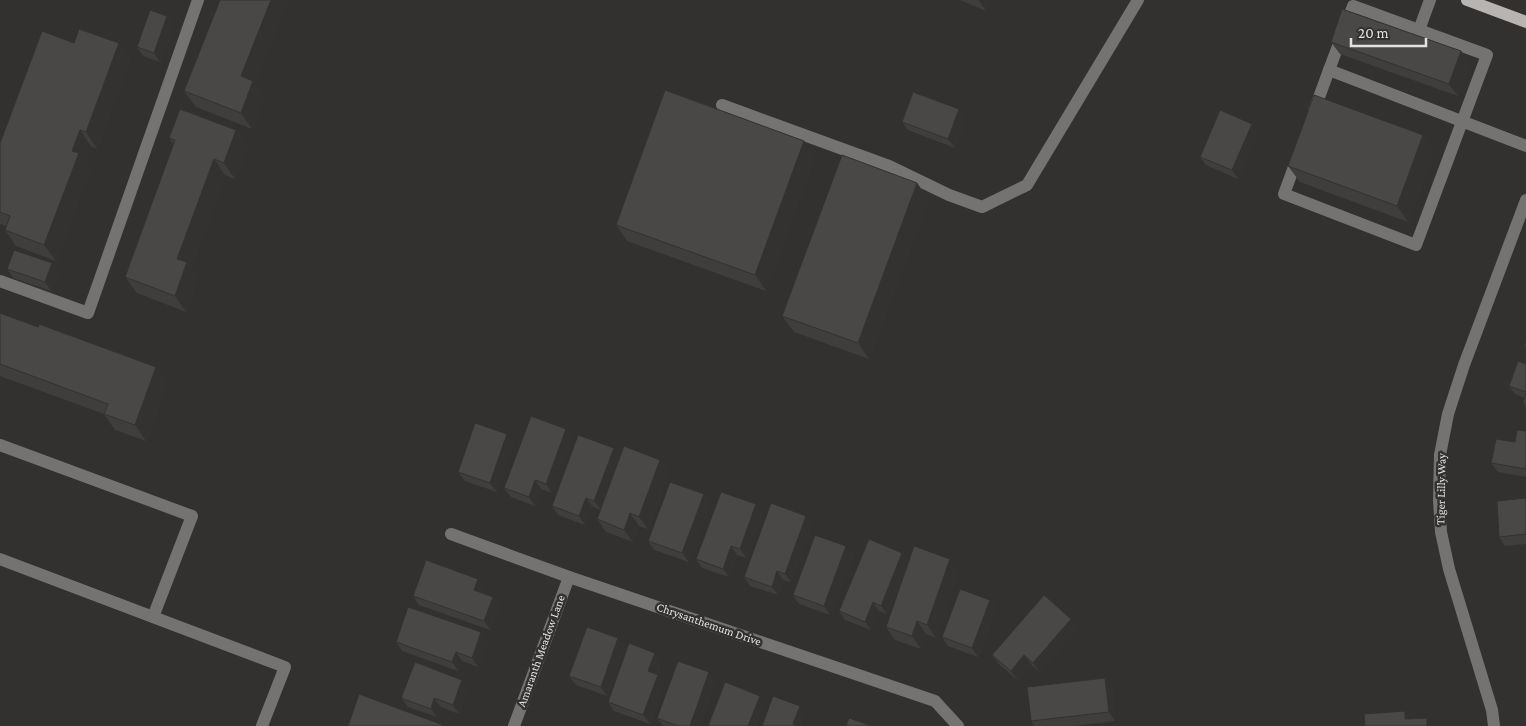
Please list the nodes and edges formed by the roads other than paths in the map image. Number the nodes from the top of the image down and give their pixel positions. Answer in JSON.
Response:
{"nodes":[{"id":1,"x":198,"y":0,"type":"edge"},
{"id":2,"x":1138,"y":0,"type":"edge"},
{"id":3,"x":1430,"y":0,"type":"edge"},
{"id":4,"x":1466,"y":0,"type":"edge"},
{"id":5,"x":1354,"y":3,"type":"edge"},
{"id":6,"x":1526,"y":22,"type":"edge"},
{"id":7,"x":1419,"y":30,"type":"junction"},
{"id":8,"x":1329,"y":70,"type":"junction"},
{"id":9,"x":722,"y":105,"type":"dead end"},
{"id":10,"x":1462,"y":121,"type":"junction"},
{"id":11,"x":1310,"y":123,"type":"edge"},
{"id":12,"x":1304,"y":141,"type":"edge"},
{"id":13,"x":1526,"y":146,"type":"edge"},
{"id":14,"x":1526,"y":200,"type":"edge"},
{"id":15,"x":0,"y":281,"type":"edge"},
{"id":16,"x":0,"y":445,"type":"edge"},
{"id":17,"x":452,"y":534,"type":"dead end"},
{"id":18,"x":0,"y":559,"type":"edge"},
{"id":19,"x":569,"y":577,"type":"junction"},
{"id":20,"x":152,"y":617,"type":"junction"},
{"id":21,"x":262,"y":726,"type":"edge"},
{"id":22,"x":514,"y":726,"type":"edge"},
{"id":23,"x":958,"y":726,"type":"edge"},
{"id":24,"x":1494,"y":726,"type":"edge"}],
"edges":[{"from":1,"to":15,"type":"street"},
{"from":2,"to":9,"type":"street"},
{"from":3,"to":7,"type":"street"},
{"from":4,"to":6,"type":"main road"},
{"from":5,"to":7,"type":"street"},
{"from":5,"to":8,"type":"street"},
{"from":7,"to":10,"type":"street"},
{"from":8,"to":10,"type":"street"},
{"from":8,"to":11,"type":"street"},
{"from":10,"to":12,"type":"street"},
{"from":10,"to":13,"type":"street"},
{"from":14,"to":24,"type":"street","name":"Tiger Lilly Way"},
{"from":16,"to":20,"type":"street"},
{"from":17,"to":19,"type":"street","name":"Chrysanthemum Drive"},
{"from":18,"to":20,"type":"street"},
{"from":19,"to":22,"type":"street","name":"Amaranth Meadow Lane"},
{"from":19,"to":23,"type":"street","name":"Chrysanthemum Drive"},
{"from":20,"to":21,"type":"street"}]}
